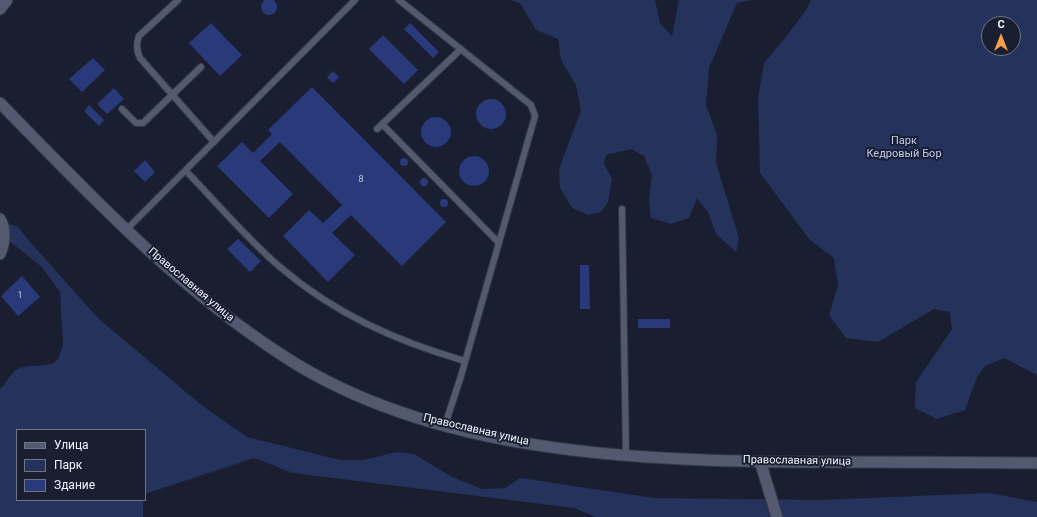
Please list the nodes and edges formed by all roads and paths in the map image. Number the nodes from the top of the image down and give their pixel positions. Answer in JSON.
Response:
{"nodes":[{"id":1,"x":7,"y":0,"type":"edge"},
{"id":2,"x":178,"y":0,"type":"edge"},
{"id":3,"x":355,"y":0,"type":"edge"},
{"id":4,"x":400,"y":0,"type":"edge"},
{"id":5,"x":0,"y":9,"type":"edge"},
{"id":6,"x":461,"y":49,"type":"junction"},
{"id":7,"x":201,"y":67,"type":"dead end"},
{"id":8,"x":173,"y":95,"type":"junction"},
{"id":9,"x":0,"y":103,"type":"edge"},
{"id":10,"x":122,"y":109,"type":"dead end"},
{"id":11,"x":382,"y":124,"type":"junction"},
{"id":12,"x":376,"y":129,"type":"dead end"},
{"id":13,"x":214,"y":142,"type":"junction"},
{"id":14,"x":186,"y":171,"type":"junction"},
{"id":15,"x":622,"y":209,"type":"dead end"},
{"id":16,"x":0,"y":218,"type":"edge"},
{"id":17,"x":126,"y":230,"type":"junction"},
{"id":18,"x":499,"y":243,"type":"junction"},
{"id":19,"x":0,"y":254,"type":"edge"},
{"id":20,"x":465,"y":361,"type":"junction"},
{"id":21,"x":444,"y":425,"type":"junction"},
{"id":22,"x":626,"y":456,"type":"junction"},
{"id":23,"x":760,"y":462,"type":"junction"},
{"id":24,"x":1037,"y":463,"type":"edge"},
{"id":25,"x":777,"y":517,"type":"edge"}],
"edges":[{"from":1,"to":5,"type":"street"},
{"from":2,"to":8,"type":"lane"},
{"from":3,"to":13,"type":"lane"},
{"from":4,"to":6,"type":"lane"},
{"from":6,"to":11,"type":"lane"},
{"from":6,"to":18,"type":"lane"},
{"from":7,"to":8,"type":"lane"},
{"from":8,"to":10,"type":"lane"},
{"from":8,"to":13,"type":"lane"},
{"from":9,"to":17,"type":"street","name":"Православная улица"},
{"from":11,"to":12,"type":"lane"},
{"from":11,"to":18,"type":"lane"},
{"from":13,"to":14,"type":"lane"},
{"from":14,"to":17,"type":"lane"},
{"from":14,"to":20,"type":"lane"},
{"from":15,"to":22,"type":"lane"},
{"from":16,"to":19,"type":"street"},
{"from":17,"to":21,"type":"street","name":"Православная улица"},
{"from":18,"to":20,"type":"lane"},
{"from":20,"to":21,"type":"lane"},
{"from":21,"to":22,"type":"street","name":"Православная улица"},
{"from":22,"to":23,"type":"street","name":"Православная улица"},
{"from":23,"to":24,"type":"street","name":"Православная улица"},
{"from":23,"to":25,"type":"street"}]}
